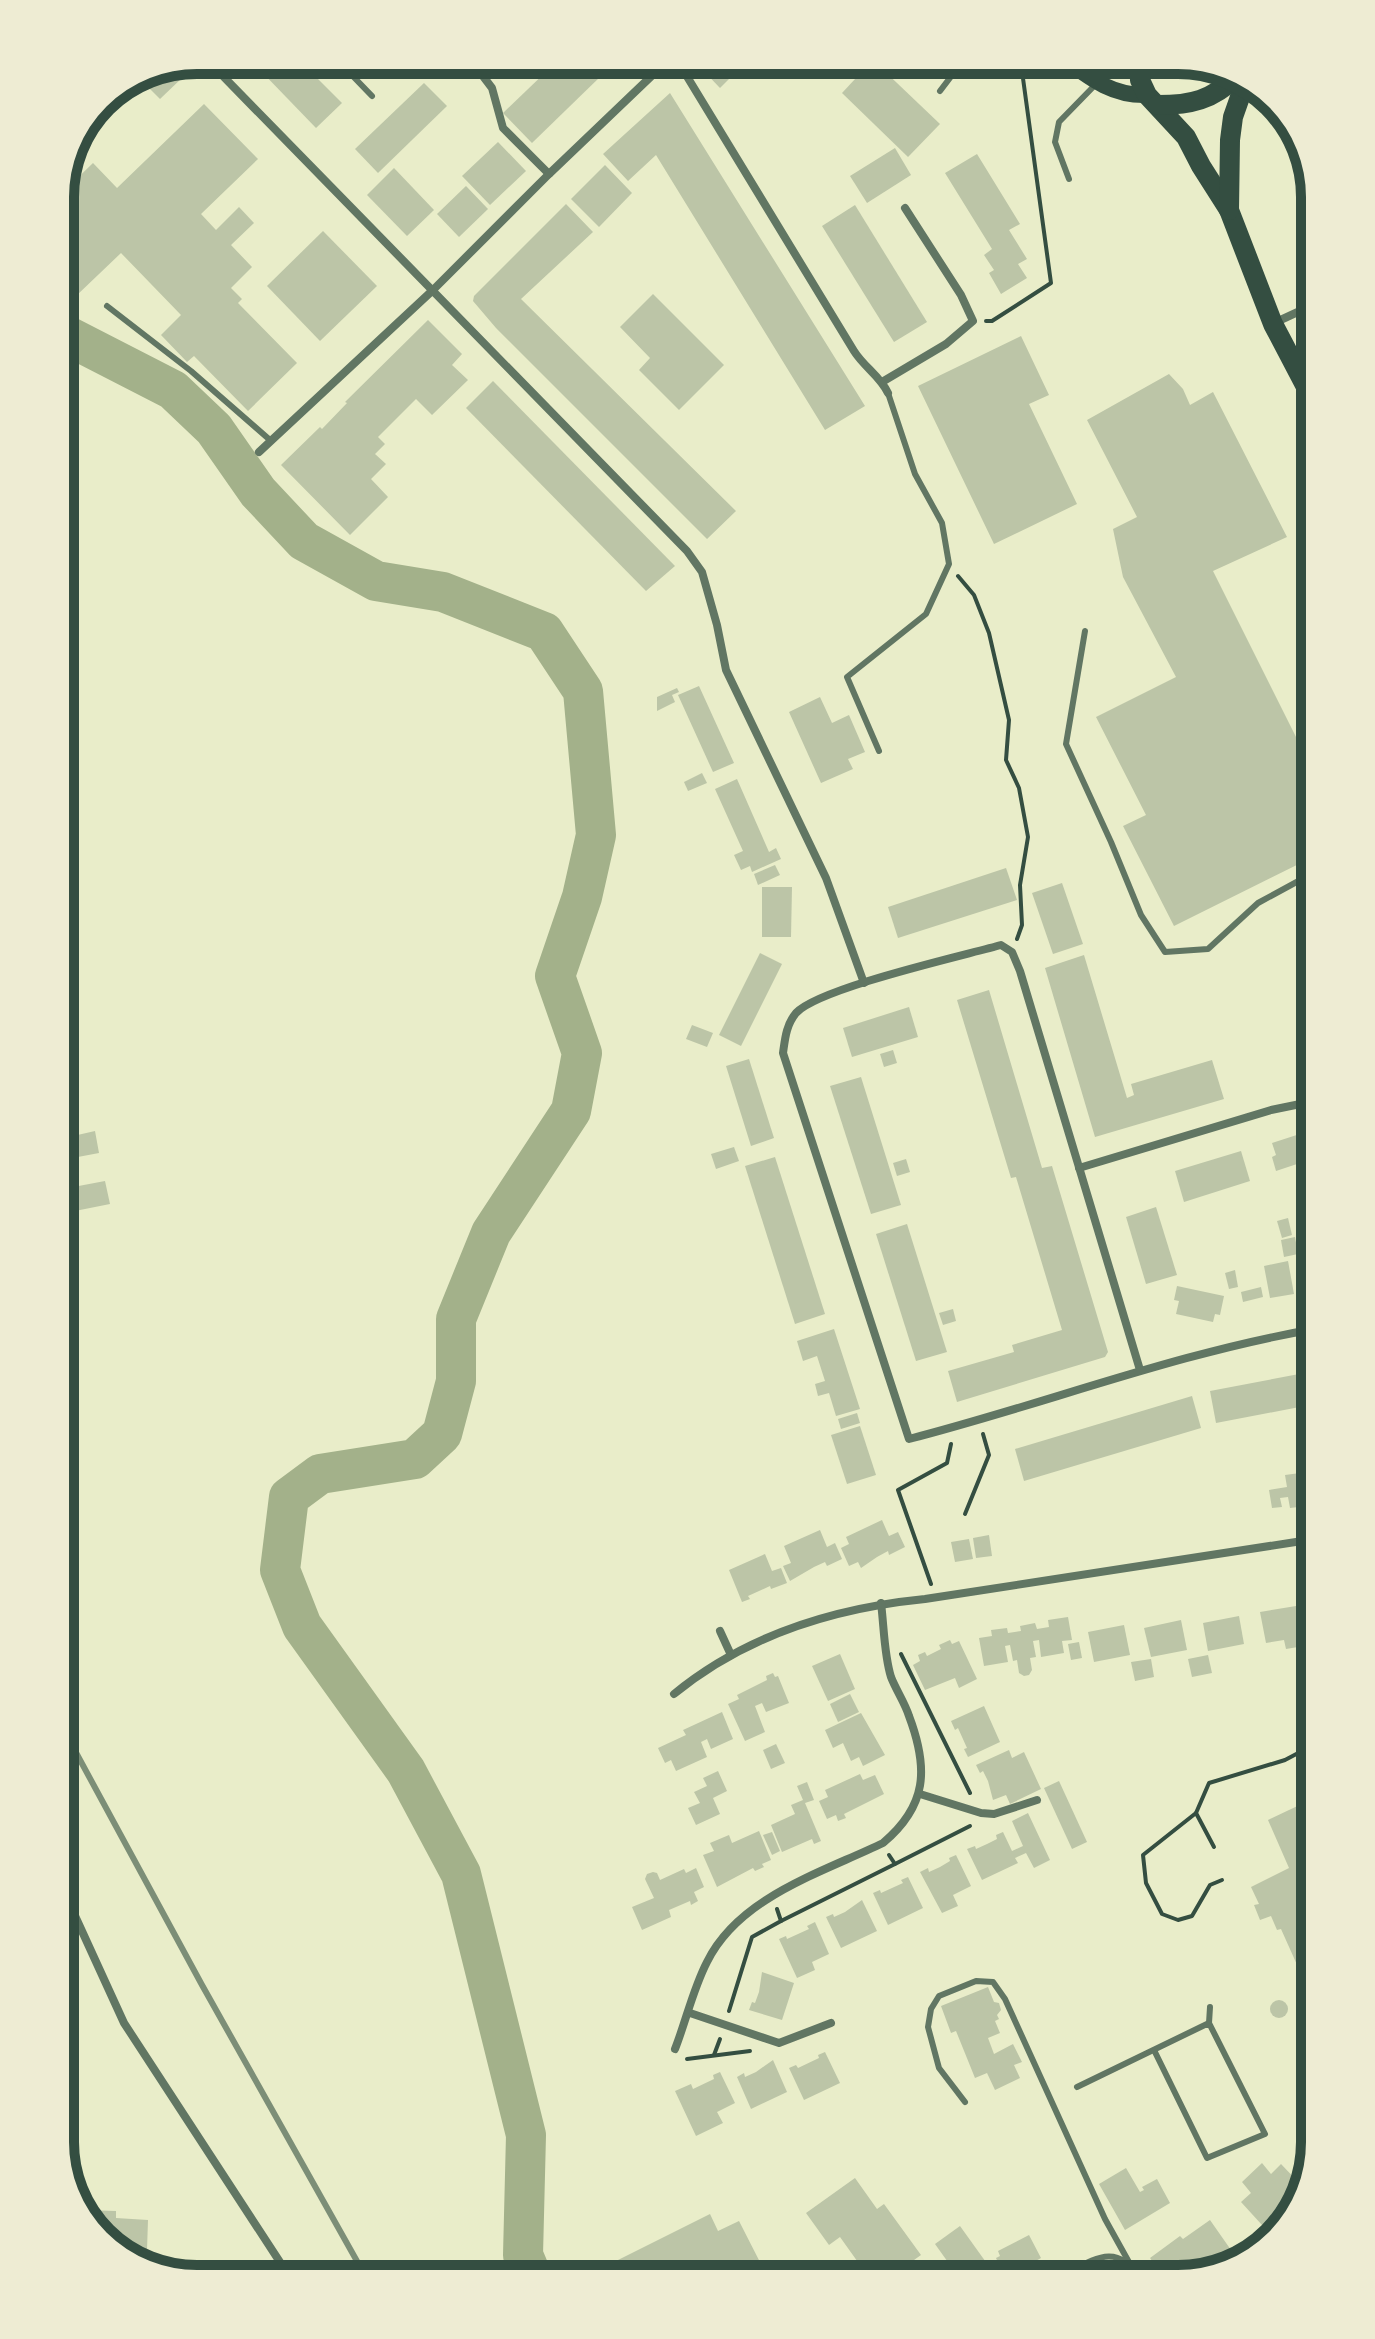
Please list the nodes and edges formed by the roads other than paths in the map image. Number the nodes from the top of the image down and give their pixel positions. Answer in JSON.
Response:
{"nodes":[{"id":1,"x":221,"y":74,"type":"edge"},
{"id":2,"x":351,"y":74,"type":"edge"},
{"id":3,"x":481,"y":74,"type":"edge"},
{"id":4,"x":654,"y":74,"type":"edge"},
{"id":5,"x":685,"y":74,"type":"edge"},
{"id":6,"x":953,"y":74,"type":"edge"},
{"id":7,"x":1083,"y":74,"type":"edge"},
{"id":8,"x":1140,"y":74,"type":"edge"},
{"id":9,"x":1096,"y":84,"type":"junction"},
{"id":10,"x":1226,"y":84,"type":"edge"},
{"id":11,"x":940,"y":91,"type":"dead end"},
{"id":12,"x":1242,"y":92,"type":"edge"},
{"id":13,"x":372,"y":96,"type":"dead end"},
{"id":14,"x":1152,"y":100,"type":"junction"},
{"id":15,"x":549,"y":174,"type":"junction"},
{"id":16,"x":1069,"y":179,"type":"dead end"},
{"id":17,"x":905,"y":208,"type":"dead end"},
{"id":18,"x":1229,"y":210,"type":"junction"},
{"id":19,"x":433,"y":290,"type":"junction"},
{"id":20,"x":107,"y":306,"type":"dead end"},
{"id":21,"x":1301,"y":311,"type":"edge"},
{"id":22,"x":1273,"y":324,"type":"junction"},
{"id":23,"x":1301,"y":377,"type":"edge"},
{"id":24,"x":882,"y":382,"type":"junction"},
{"id":25,"x":888,"y":393,"type":"joint"},
{"id":26,"x":270,"y":440,"type":"junction"},
{"id":27,"x":259,"y":452,"type":"dead end"},
{"id":28,"x":1085,"y":631,"type":"dead end"},
{"id":29,"x":879,"y":751,"type":"dead end"},
{"id":30,"x":1301,"y":880,"type":"edge"},
{"id":31,"x":864,"y":983,"type":"junction"},
{"id":32,"x":1301,"y":1104,"type":"edge"},
{"id":33,"x":1079,"y":1168,"type":"junction"},
{"id":34,"x":1301,"y":1331,"type":"edge"},
{"id":35,"x":1140,"y":1370,"type":"junction"},
{"id":36,"x":1301,"y":1541,"type":"edge"},
{"id":37,"x":881,"y":1603,"type":"junction"},
{"id":38,"x":720,"y":1631,"type":"dead end"},
{"id":39,"x":731,"y":1655,"type":"junction"},
{"id":40,"x":674,"y":1694,"type":"dead end"},
{"id":41,"x":920,"y":1794,"type":"junction"},
{"id":42,"x":1037,"y":1800,"type":"dead end"},
{"id":43,"x":74,"y":1914,"type":"edge"},
{"id":44,"x":1210,"y":2007,"type":"dead end"},
{"id":45,"x":690,"y":2013,"type":"junction"},
{"id":46,"x":831,"y":2023,"type":"dead end"},
{"id":47,"x":1209,"y":2023,"type":"junction"},
{"id":48,"x":675,"y":2049,"type":"road end"},
{"id":49,"x":1154,"y":2050,"type":"junction"},
{"id":50,"x":1077,"y":2087,"type":"dead end"},
{"id":51,"x":965,"y":2102,"type":"dead end"},
{"id":52,"x":1130,"y":2264,"type":"joint"},
{"id":53,"x":282,"y":2265,"type":"edge"},
{"id":54,"x":1085,"y":2265,"type":"edge"}],
"edges":[{"from":1,"to":19,"type":"street"},
{"from":2,"to":13,"type":"lane"},
{"from":3,"to":15,"type":"street"},
{"from":4,"to":15,"type":"street"},
{"from":5,"to":24,"type":"street"},
{"from":6,"to":11,"type":"lane"},
{"from":7,"to":9,"type":"main road"},
{"from":8,"to":14,"type":"main road"},
{"from":9,"to":14,"type":"main road"},
{"from":9,"to":16,"type":"lane"},
{"from":10,"to":14,"type":"main road"},
{"from":12,"to":18,"type":"main road"},
{"from":14,"to":18,"type":"main road"},
{"from":15,"to":19,"type":"street"},
{"from":17,"to":24,"type":"street"},
{"from":18,"to":22,"type":"main road"},
{"from":19,"to":26,"type":"street"},
{"from":19,"to":31,"type":"street"},
{"from":20,"to":26,"type":"lane"},
{"from":21,"to":22,"type":"street"},
{"from":22,"to":23,"type":"main road"},
{"from":24,"to":25,"type":"street"},
{"from":25,"to":29,"type":"lane"},
{"from":26,"to":27,"type":"street"},
{"from":28,"to":30,"type":"lane"},
{"from":31,"to":33,"type":"street"},
{"from":31,"to":35,"type":"street"},
{"from":32,"to":33,"type":"street"},
{"from":33,"to":35,"type":"street"},
{"from":34,"to":35,"type":"street"},
{"from":36,"to":37,"type":"street"},
{"from":37,"to":39,"type":"street"},
{"from":37,"to":41,"type":"street"},
{"from":38,"to":39,"type":"street"},
{"from":39,"to":40,"type":"street"},
{"from":41,"to":42,"type":"street"},
{"from":41,"to":45,"type":"street"},
{"from":43,"to":53,"type":"street"},
{"from":44,"to":47,"type":"lane"},
{"from":45,"to":46,"type":"street"},
{"from":45,"to":48,"type":"street"},
{"from":47,"to":49,"type":"lane"},
{"from":47,"to":49,"type":"lane"},
{"from":49,"to":50,"type":"lane"},
{"from":51,"to":52,"type":"lane"},
{"from":52,"to":54,"type":"lane"}]}
